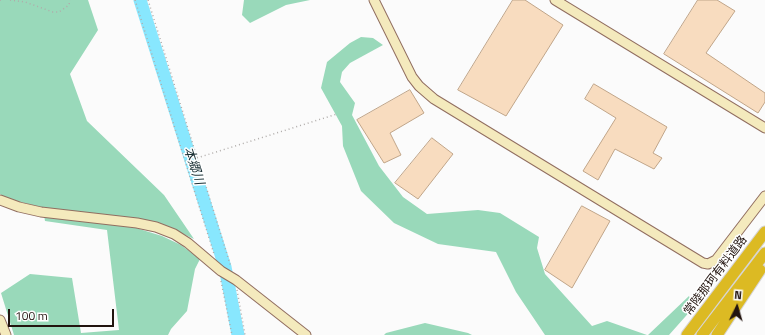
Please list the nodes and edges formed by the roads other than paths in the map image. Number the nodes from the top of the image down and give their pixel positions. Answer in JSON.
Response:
{"nodes":[{"id":1,"x":374,"y":0,"type":"edge"},
{"id":2,"x":555,"y":0,"type":"edge"},
{"id":3,"x":765,"y":128,"type":"edge"},
{"id":4,"x":765,"y":196,"type":"edge"},
{"id":5,"x":0,"y":200,"type":"edge"},
{"id":6,"x":765,"y":232,"type":"edge"},
{"id":7,"x":765,"y":253,"type":"edge"},
{"id":8,"x":765,"y":263,"type":"edge"},
{"id":9,"x":0,"y":320,"type":"edge"},
{"id":10,"x":6,"y":335,"type":"edge"},
{"id":11,"x":306,"y":335,"type":"edge"},
{"id":12,"x":687,"y":335,"type":"edge"},
{"id":13,"x":702,"y":335,"type":"edge"},
{"id":14,"x":717,"y":335,"type":"edge"}],
"edges":[{"from":1,"to":4,"type":"street"},
{"from":2,"to":3,"type":"street"},
{"from":5,"to":11,"type":"street"},
{"from":6,"to":12,"type":"highway","name":"常陸那珂有料道路"},
{"from":7,"to":13,"type":"highway","name":"常陸那珂有料道路"},
{"from":8,"to":14,"type":"highway"},
{"from":9,"to":10,"type":"street"}]}
